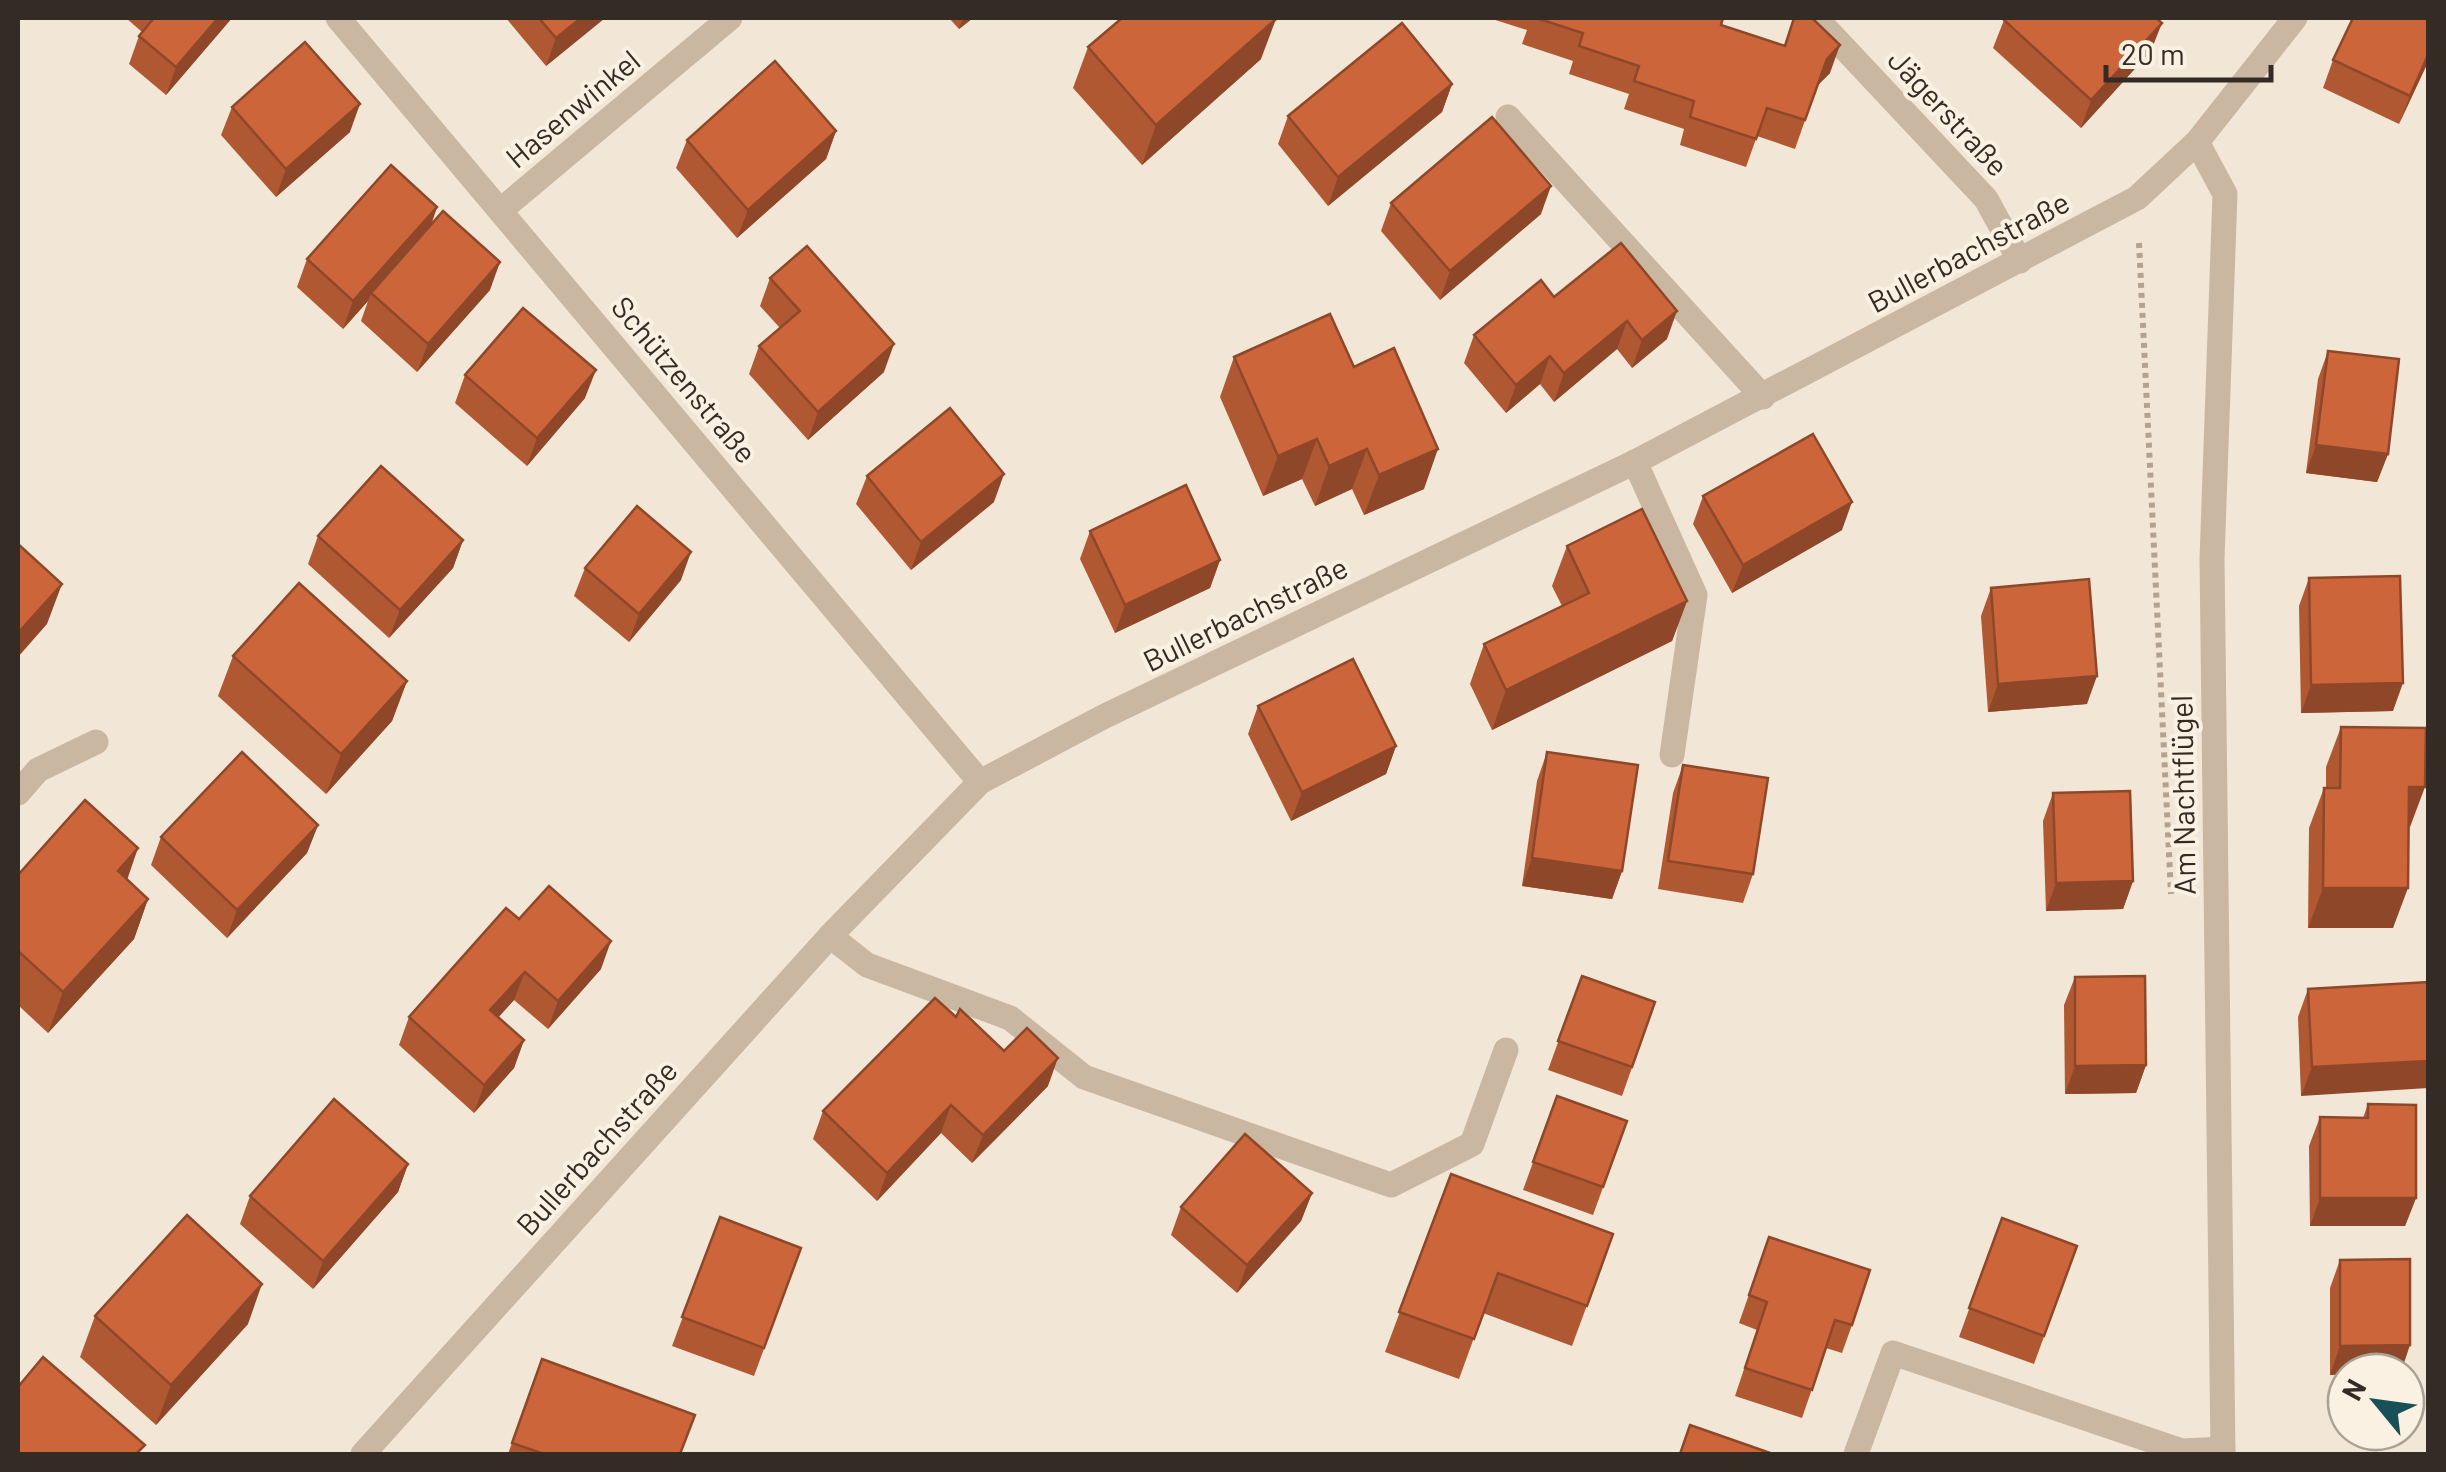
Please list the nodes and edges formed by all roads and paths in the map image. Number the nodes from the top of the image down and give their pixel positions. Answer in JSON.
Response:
{"nodes":[{"id":1,"x":338,"y":18,"type":"edge"},
{"id":2,"x":730,"y":18,"type":"edge"},
{"id":3,"x":1816,"y":18,"type":"edge"},
{"id":4,"x":2296,"y":18,"type":"edge"},
{"id":5,"x":1508,"y":118,"type":"dead end"},
{"id":6,"x":2197,"y":142,"type":"junction"},
{"id":7,"x":2137,"y":198,"type":"junction"},
{"id":8,"x":501,"y":210,"type":"junction"},
{"id":9,"x":2020,"y":261,"type":"junction"},
{"id":10,"x":1764,"y":397,"type":"junction"},
{"id":11,"x":1635,"y":462,"type":"junction"},
{"id":12,"x":96,"y":742,"type":"dead end"},
{"id":13,"x":1672,"y":756,"type":"dead end"},
{"id":14,"x":980,"y":782,"type":"junction"},
{"id":15,"x":18,"y":793,"type":"edge"},
{"id":16,"x":2172,"y":914,"type":"dead end"},
{"id":17,"x":830,"y":936,"type":"junction"},
{"id":18,"x":1506,"y":1050,"type":"dead end"},
{"id":19,"x":2223,"y":1452,"type":"edge"},
{"id":20,"x":363,"y":1454,"type":"edge"},
{"id":21,"x":1856,"y":1454,"type":"edge"}],
"edges":[{"from":1,"to":8,"type":"street","name":"Schützenstraße"},
{"from":2,"to":8,"type":"street","name":"Hasenwinkel"},
{"from":3,"to":9,"type":"street","name":"Jägerstraße"},
{"from":4,"to":6,"type":"street","name":"Bullerbachstraße"},
{"from":5,"to":10,"type":"street"},
{"from":6,"to":7,"type":"street","name":"Bullerbachstraße"},
{"from":6,"to":19,"type":"street","name":"Am Nachtflügel"},
{"from":7,"to":9,"type":"street","name":"Bullerbachstraße"},
{"from":7,"to":16,"type":"path"},
{"from":8,"to":14,"type":"street","name":"Schützenstraße"},
{"from":9,"to":10,"type":"street","name":"Bullerbachstraße"},
{"from":10,"to":11,"type":"street","name":"Bullerbachstraße"},
{"from":11,"to":13,"type":"street"},
{"from":11,"to":14,"type":"street","name":"Bullerbachstraße"},
{"from":12,"to":15,"type":"street"},
{"from":14,"to":17,"type":"street","name":"Bullerbachstraße"},
{"from":17,"to":18,"type":"street"},
{"from":17,"to":20,"type":"street","name":"Bullerbachstraße"},
{"from":19,"to":21,"type":"street"}]}
